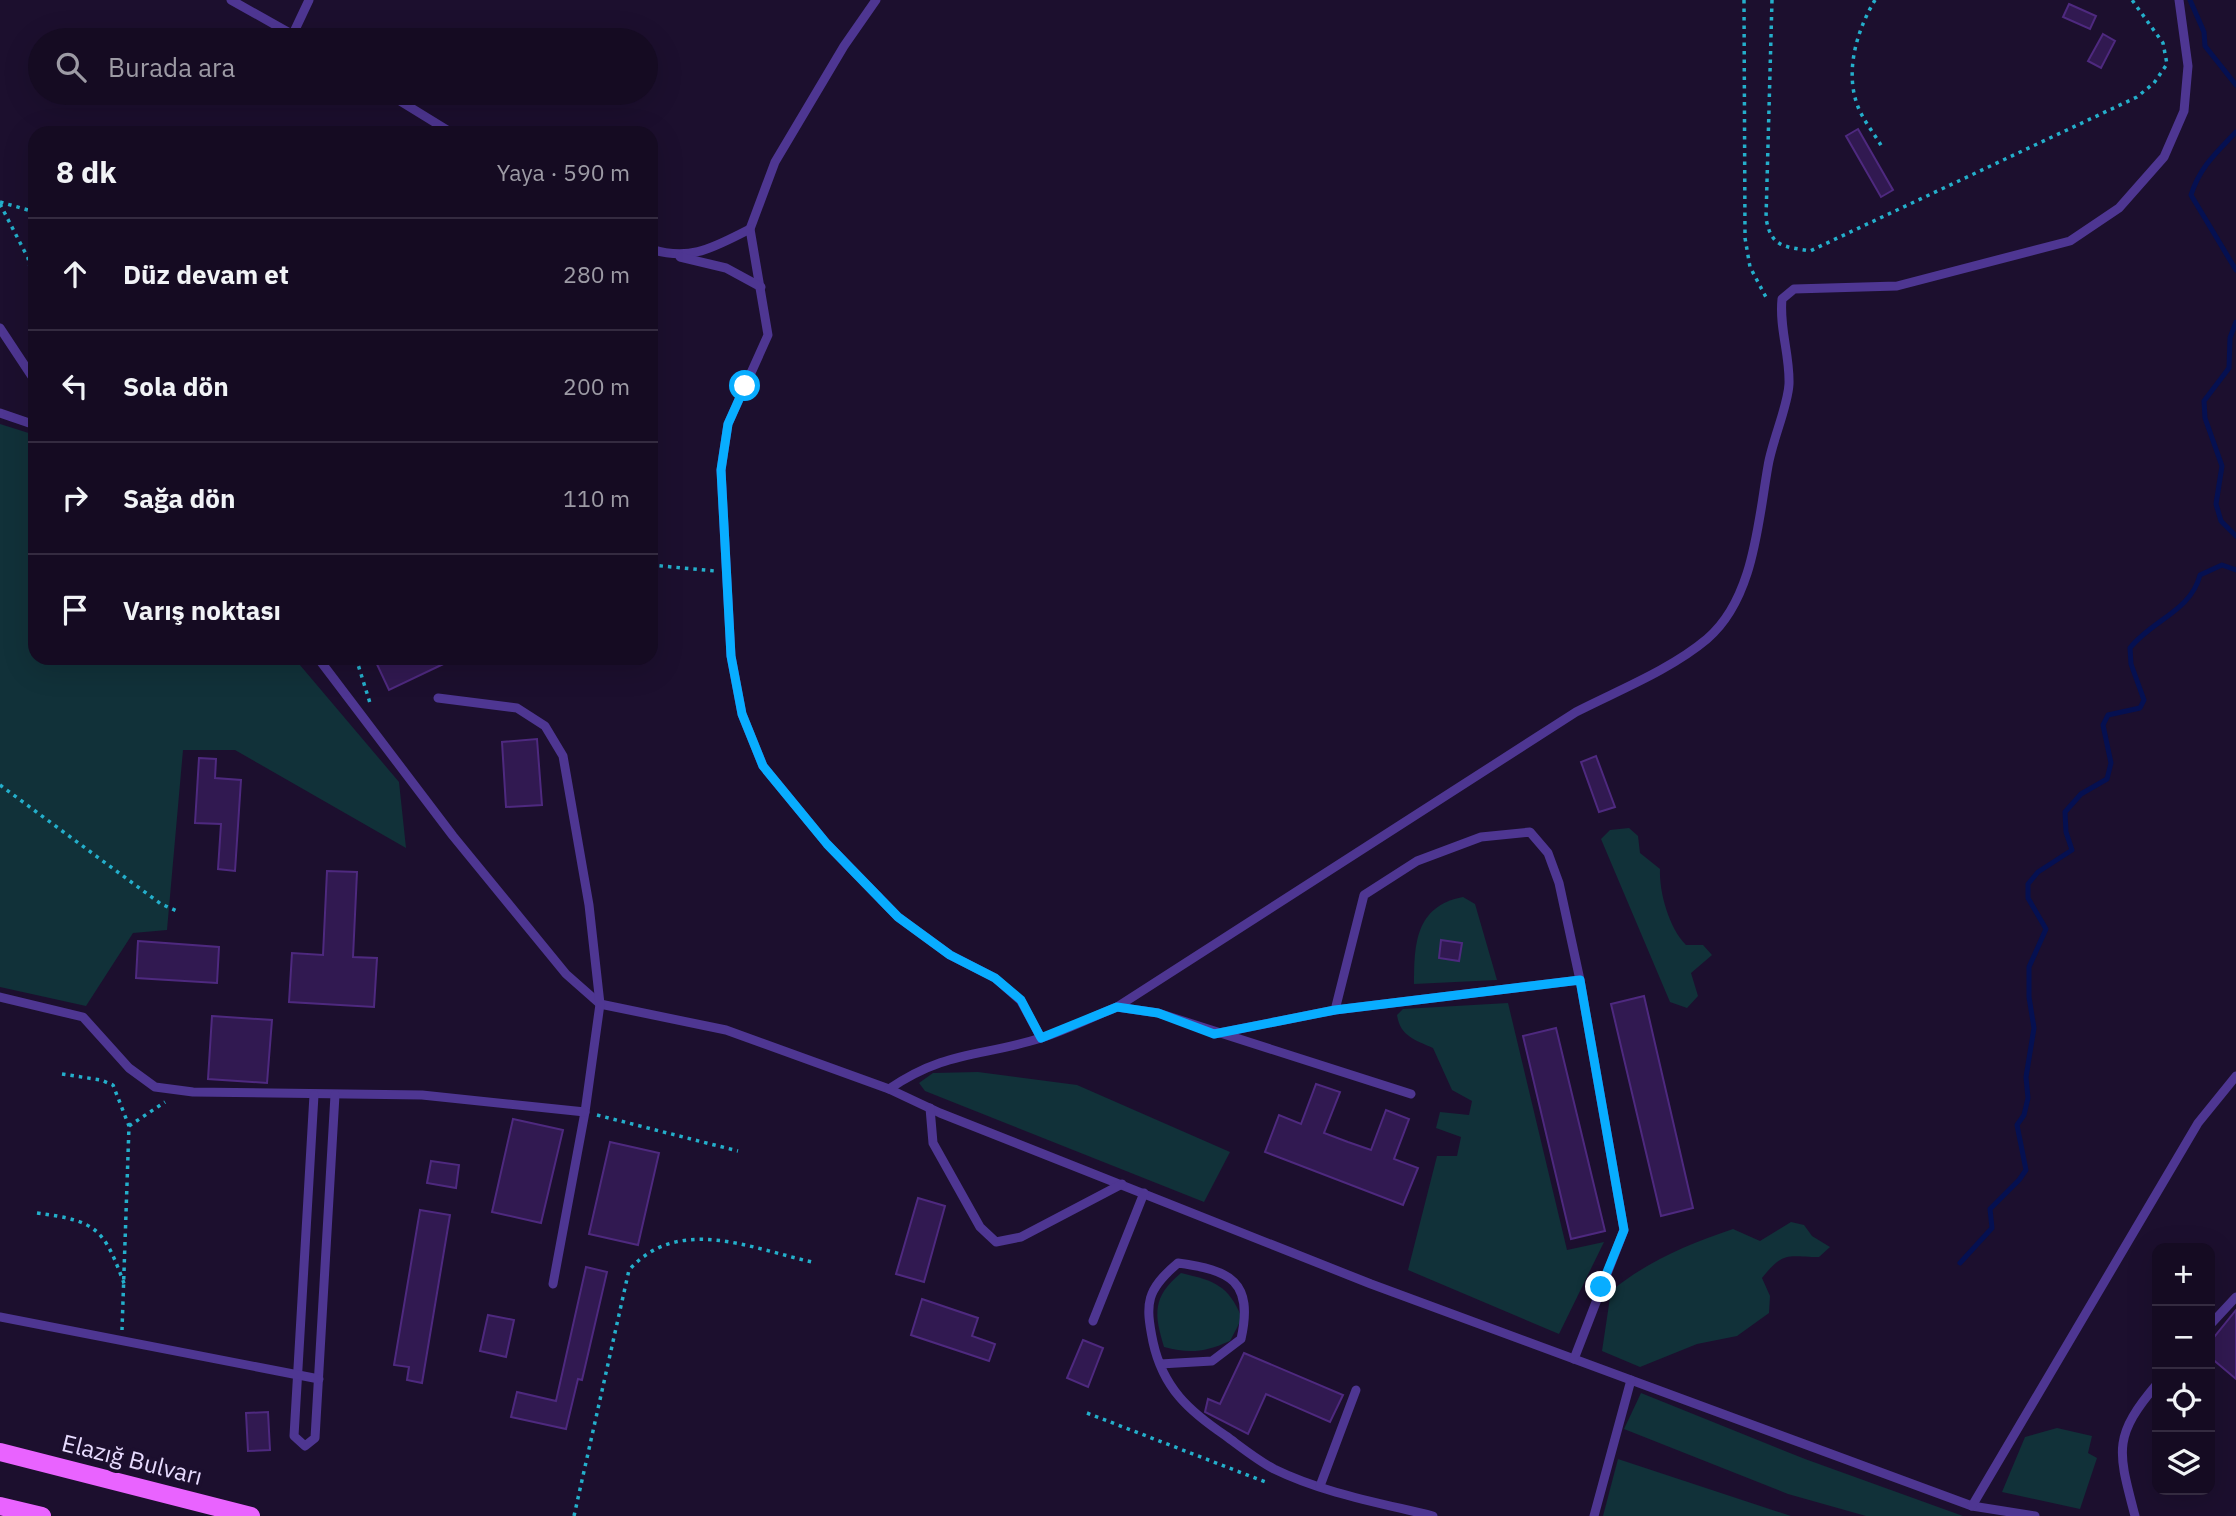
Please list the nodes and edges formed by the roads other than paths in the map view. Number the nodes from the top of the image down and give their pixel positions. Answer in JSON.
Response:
{"nodes":[{"id":1,"x":231,"y":0,"type":"edge"},
{"id":2,"x":309,"y":0,"type":"edge"},
{"id":3,"x":876,"y":0,"type":"edge"},
{"id":4,"x":2179,"y":0,"type":"edge"},
{"id":5,"x":282,"y":28,"type":"edge"},
{"id":6,"x":296,"y":28,"type":"edge"},
{"id":7,"x":406,"y":105,"type":"edge"},
{"id":8,"x":441,"y":126,"type":"edge"},
{"id":9,"x":750,"y":229,"type":"junction"},
{"id":10,"x":658,"y":251,"type":"edge"},
{"id":11,"x":671,"y":256,"type":"junction"},
{"id":12,"x":761,"y":287,"type":"junction"},
{"id":13,"x":0,"y":328,"type":"edge"},
{"id":14,"x":28,"y":370,"type":"edge"},
{"id":15,"x":0,"y":413,"type":"edge"},
{"id":16,"x":28,"y":423,"type":"edge"},
{"id":17,"x":323,"y":665,"type":"edge"},
{"id":18,"x":438,"y":698,"type":"dead end"},
{"id":19,"x":1580,"y":980,"type":"junction"},
{"id":20,"x":0,"y":997,"type":"edge"},
{"id":21,"x":600,"y":1004,"type":"junction"},
{"id":22,"x":1117,"y":1007,"type":"junction"},
{"id":23,"x":1335,"y":1010,"type":"junction"},
{"id":24,"x":1214,"y":1034,"type":"junction"},
{"id":25,"x":1041,"y":1038,"type":"junction"},
{"id":26,"x":2236,"y":1076,"type":"edge"},
{"id":27,"x":890,"y":1089,"type":"junction"},
{"id":28,"x":1411,"y":1094,"type":"dead end"},
{"id":29,"x":314,"y":1095,"type":"junction"},
{"id":30,"x":335,"y":1095,"type":"junction"},
{"id":31,"x":930,"y":1108,"type":"junction"},
{"id":32,"x":585,"y":1112,"type":"junction"},
{"id":33,"x":1122,"y":1184,"type":"junction"},
{"id":34,"x":1144,"y":1193,"type":"junction"},
{"id":35,"x":553,"y":1284,"type":"dead end"},
{"id":36,"x":2236,"y":1297,"type":"edge"},
{"id":37,"x":0,"y":1317,"type":"edge"},
{"id":38,"x":2215,"y":1320,"type":"edge"},
{"id":39,"x":1093,"y":1321,"type":"dead end"},
{"id":40,"x":1574,"y":1359,"type":"junction"},
{"id":41,"x":1160,"y":1364,"type":"junction"},
{"id":42,"x":296,"y":1374,"type":"junction"},
{"id":43,"x":319,"y":1379,"type":"junction"},
{"id":44,"x":1632,"y":1380,"type":"junction"},
{"id":45,"x":1356,"y":1390,"type":"dead end"},
{"id":46,"x":2152,"y":1390,"type":"edge"},
{"id":47,"x":0,"y":1451,"type":"edge"},
{"id":48,"x":1320,"y":1486,"type":"junction"},
{"id":49,"x":0,"y":1506,"type":"edge"},
{"id":50,"x":1972,"y":1506,"type":"junction"},
{"id":51,"x":42,"y":1516,"type":"edge"},
{"id":52,"x":251,"y":1516,"type":"edge"},
{"id":53,"x":1433,"y":1516,"type":"edge"},
{"id":54,"x":1594,"y":1516,"type":"edge"},
{"id":55,"x":2035,"y":1516,"type":"edge"},
{"id":56,"x":2135,"y":1516,"type":"edge"}],
"edges":[{"from":1,"to":5,"type":"lane"},
{"from":2,"to":6,"type":"lane"},
{"from":3,"to":9,"type":"lane"},
{"from":4,"to":22,"type":"lane"},
{"from":7,"to":8,"type":"lane"},
{"from":9,"to":11,"type":"lane"},
{"from":9,"to":12,"type":"lane"},
{"from":10,"to":11,"type":"lane"},
{"from":11,"to":12,"type":"lane"},
{"from":12,"to":25,"type":"lane"},
{"from":13,"to":14,"type":"lane"},
{"from":15,"to":16,"type":"lane"},
{"from":17,"to":21,"type":"lane"},
{"from":18,"to":21,"type":"lane"},
{"from":19,"to":23,"type":"lane"},
{"from":19,"to":23,"type":"lane"},
{"from":19,"to":40,"type":"lane"},
{"from":20,"to":29,"type":"lane"},
{"from":21,"to":27,"type":"lane"},
{"from":21,"to":32,"type":"lane"},
{"from":22,"to":24,"type":"lane"},
{"from":22,"to":25,"type":"lane"},
{"from":23,"to":24,"type":"lane"},
{"from":24,"to":28,"type":"lane"},
{"from":25,"to":27,"type":"lane"},
{"from":26,"to":50,"type":"lane"},
{"from":27,"to":31,"type":"lane"},
{"from":29,"to":30,"type":"lane"},
{"from":29,"to":42,"type":"lane"},
{"from":30,"to":32,"type":"lane"},
{"from":30,"to":43,"type":"lane"},
{"from":31,"to":33,"type":"lane"},
{"from":31,"to":33,"type":"lane"},
{"from":32,"to":35,"type":"lane"},
{"from":33,"to":34,"type":"lane"},
{"from":34,"to":39,"type":"lane"},
{"from":34,"to":40,"type":"lane"},
{"from":36,"to":38,"type":"lane"},
{"from":37,"to":42,"type":"lane"},
{"from":40,"to":44,"type":"lane"},
{"from":41,"to":41,"type":"lane"},
{"from":41,"to":48,"type":"lane"},
{"from":42,"to":43,"type":"lane"},
{"from":42,"to":43,"type":"lane"},
{"from":44,"to":50,"type":"lane"},
{"from":44,"to":54,"type":"lane"},
{"from":45,"to":48,"type":"lane"},
{"from":46,"to":56,"type":"lane"},
{"from":47,"to":52,"type":"main road","name":"Elazığ Bulvarı"},
{"from":48,"to":53,"type":"lane"},
{"from":49,"to":51,"type":"main road"},
{"from":50,"to":55,"type":"lane"}]}
